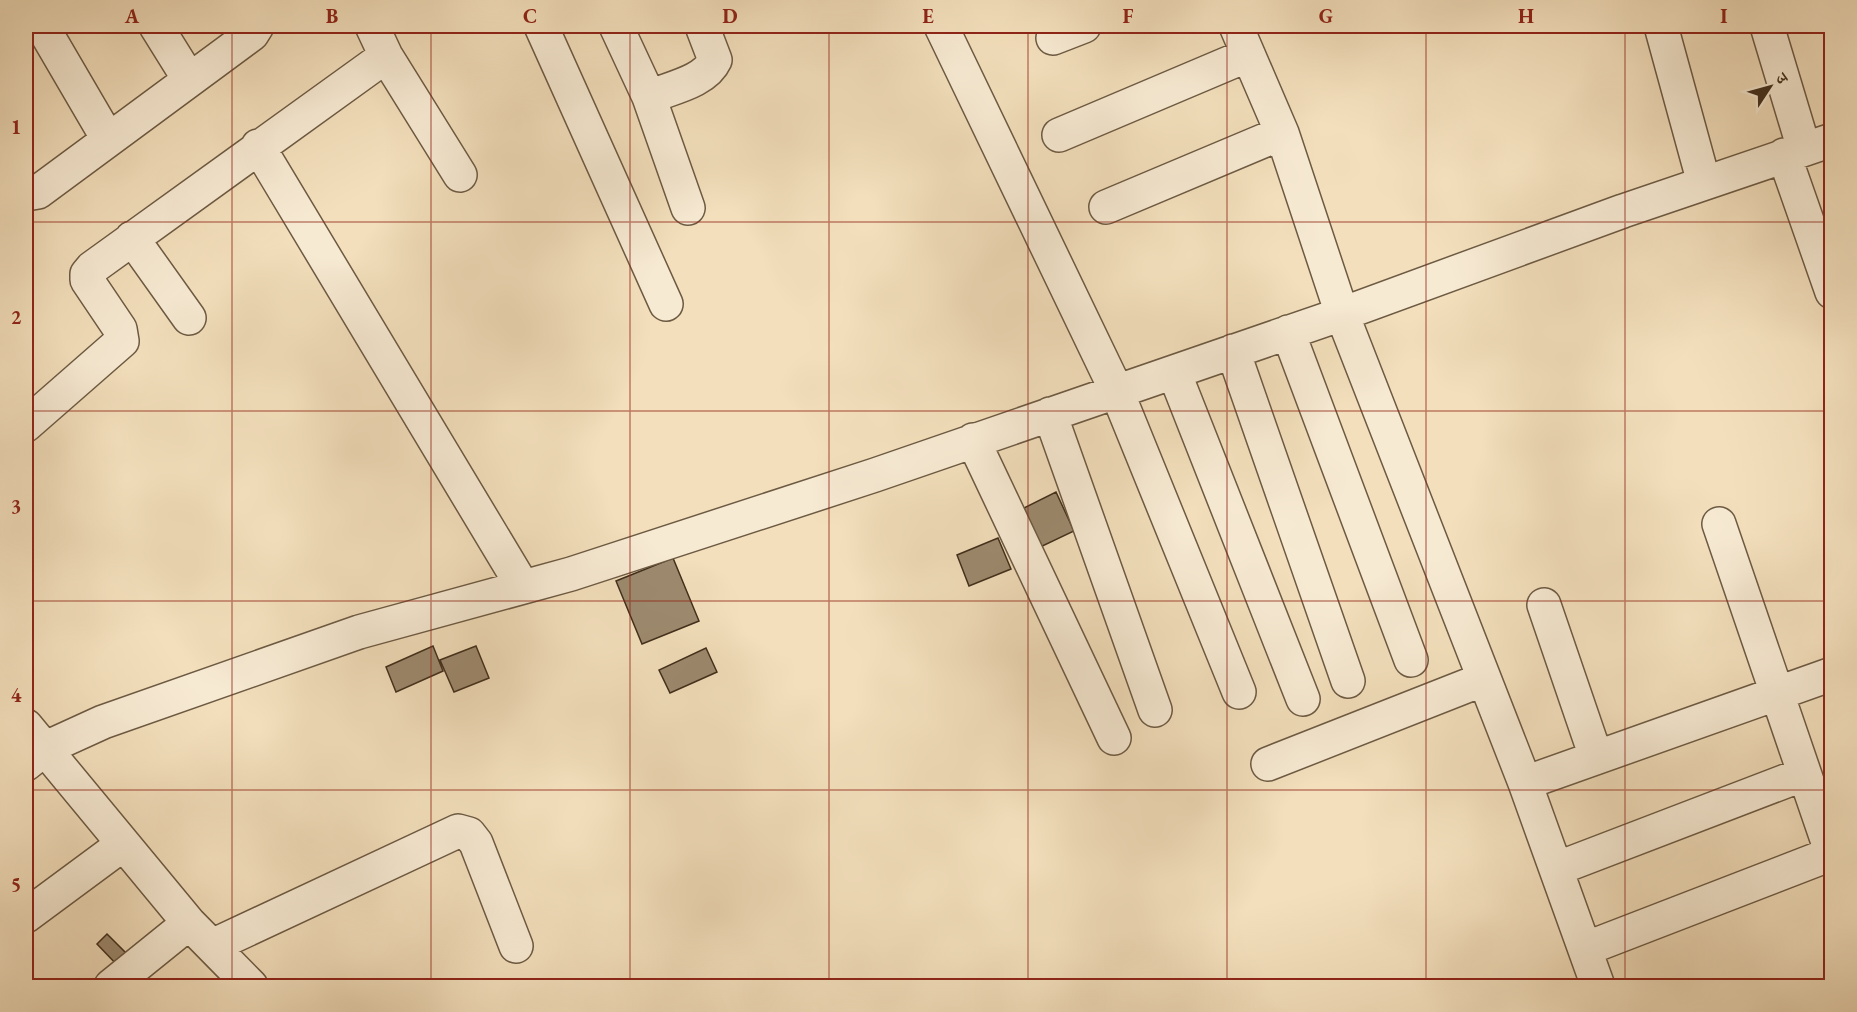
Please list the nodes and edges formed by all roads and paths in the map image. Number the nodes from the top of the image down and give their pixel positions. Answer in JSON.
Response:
{"nodes":[{"id":1,"x":42,"y":26,"type":"edge"},
{"id":2,"x":156,"y":26,"type":"edge"},
{"id":3,"x":257,"y":26,"type":"edge"},
{"id":4,"x":372,"y":26,"type":"edge"},
{"id":5,"x":541,"y":26,"type":"edge"},
{"id":6,"x":616,"y":26,"type":"edge"},
{"id":7,"x":702,"y":26,"type":"edge"},
{"id":8,"x":941,"y":26,"type":"edge"},
{"id":9,"x":1084,"y":26,"type":"edge"},
{"id":10,"x":1660,"y":26,"type":"edge"},
{"id":11,"x":1767,"y":26,"type":"edge"},
{"id":12,"x":1239,"y":33,"type":"edge"},
{"id":13,"x":1053,"y":38,"type":"dead end"},
{"id":14,"x":386,"y":56,"type":"junction"},
{"id":15,"x":189,"y":79,"type":"junction"},
{"id":16,"x":649,"y":97,"type":"junction"},
{"id":17,"x":1282,"y":133,"type":"junction"},
{"id":18,"x":1059,"y":135,"type":"dead end"},
{"id":19,"x":108,"y":139,"type":"junction"},
{"id":20,"x":258,"y":146,"type":"junction"},
{"id":21,"x":1806,"y":148,"type":"edge"},
{"id":22,"x":460,"y":175,"type":"dead end"},
{"id":23,"x":1704,"y":183,"type":"junction"},
{"id":24,"x":26,"y":194,"type":"edge"},
{"id":25,"x":1106,"y":207,"type":"dead end"},
{"id":26,"x":688,"y":208,"type":"dead end"},
{"id":27,"x":132,"y":238,"type":"junction"},
{"id":28,"x":1832,"y":292,"type":"edge"},
{"id":29,"x":666,"y":304,"type":"dead end"},
{"id":30,"x":1342,"y":314,"type":"junction"},
{"id":31,"x":189,"y":318,"type":"dead end"},
{"id":32,"x":1288,"y":332,"type":"junction"},
{"id":33,"x":1233,"y":351,"type":"junction"},
{"id":34,"x":1174,"y":372,"type":"junction"},
{"id":35,"x":1117,"y":392,"type":"junction"},
{"id":36,"x":1050,"y":414,"type":"junction"},
{"id":37,"x":26,"y":425,"type":"edge"},
{"id":38,"x":973,"y":440,"type":"junction"},
{"id":39,"x":1719,"y":524,"type":"dead end"},
{"id":40,"x":523,"y":587,"type":"junction"},
{"id":41,"x":1544,"y":605,"type":"dead end"},
{"id":42,"x":1412,"y":660,"type":"dead end"},
{"id":43,"x":1832,"y":674,"type":"edge"},
{"id":44,"x":1484,"y":679,"type":"junction"},
{"id":45,"x":1348,"y":681,"type":"dead end"},
{"id":46,"x":1239,"y":692,"type":"dead end"},
{"id":47,"x":1776,"y":693,"type":"junction"},
{"id":48,"x":1303,"y":699,"type":"dead end"},
{"id":49,"x":1155,"y":710,"type":"dead end"},
{"id":50,"x":1114,"y":738,"type":"dead end"},
{"id":51,"x":32,"y":746,"type":"edge"},
{"id":52,"x":1596,"y":757,"type":"junction"},
{"id":53,"x":1268,"y":764,"type":"dead end"},
{"id":54,"x":1525,"y":783,"type":"junction"},
{"id":55,"x":1815,"y":784,"type":"edge"},
{"id":56,"x":122,"y":845,"type":"junction"},
{"id":57,"x":1832,"y":854,"type":"edge"},
{"id":58,"x":1556,"y":869,"type":"junction"},
{"id":59,"x":26,"y":916,"type":"edge"},
{"id":60,"x":189,"y":923,"type":"junction"},
{"id":61,"x":212,"y":946,"type":"junction"},
{"id":62,"x":516,"y":946,"type":"dead end"},
{"id":63,"x":1585,"y":949,"type":"junction"},
{"id":64,"x":111,"y":987,"type":"edge"},
{"id":65,"x":251,"y":987,"type":"edge"},
{"id":66,"x":1598,"y":987,"type":"edge"}],
"edges":[{"from":1,"to":19,"type":"street"},
{"from":2,"to":15,"type":"street"},
{"from":3,"to":15,"type":"street"},
{"from":4,"to":14,"type":"street"},
{"from":5,"to":29,"type":"street"},
{"from":6,"to":16,"type":"street"},
{"from":7,"to":16,"type":"street"},
{"from":8,"to":35,"type":"street"},
{"from":9,"to":13,"type":"street"},
{"from":10,"to":23,"type":"street"},
{"from":11,"to":21,"type":"street"},
{"from":12,"to":17,"type":"street"},
{"from":12,"to":18,"type":"street"},
{"from":14,"to":20,"type":"street"},
{"from":14,"to":22,"type":"street"},
{"from":15,"to":19,"type":"street"},
{"from":16,"to":26,"type":"street"},
{"from":17,"to":25,"type":"street"},
{"from":17,"to":30,"type":"street"},
{"from":19,"to":24,"type":"street"},
{"from":20,"to":27,"type":"street"},
{"from":20,"to":40,"type":"street"},
{"from":21,"to":23,"type":"street"},
{"from":21,"to":28,"type":"street"},
{"from":23,"to":30,"type":"street"},
{"from":27,"to":31,"type":"street"},
{"from":27,"to":37,"type":"street"},
{"from":30,"to":32,"type":"street"},
{"from":30,"to":44,"type":"street"},
{"from":32,"to":33,"type":"street"},
{"from":32,"to":42,"type":"street"},
{"from":33,"to":34,"type":"street"},
{"from":33,"to":45,"type":"street"},
{"from":34,"to":35,"type":"street"},
{"from":34,"to":48,"type":"street"},
{"from":35,"to":36,"type":"street"},
{"from":35,"to":46,"type":"street"},
{"from":36,"to":38,"type":"street"},
{"from":36,"to":49,"type":"street"},
{"from":38,"to":40,"type":"street"},
{"from":38,"to":50,"type":"street"},
{"from":39,"to":47,"type":"street"},
{"from":40,"to":51,"type":"street"},
{"from":41,"to":52,"type":"street"},
{"from":43,"to":47,"type":"street"},
{"from":44,"to":53,"type":"street"},
{"from":44,"to":54,"type":"street"},
{"from":47,"to":52,"type":"street"},
{"from":47,"to":55,"type":"street"},
{"from":51,"to":56,"type":"street"},
{"from":52,"to":54,"type":"street"},
{"from":54,"to":58,"type":"street"},
{"from":55,"to":57,"type":"street"},
{"from":55,"to":58,"type":"street"},
{"from":56,"to":59,"type":"street"},
{"from":56,"to":60,"type":"street"},
{"from":57,"to":63,"type":"street"},
{"from":58,"to":63,"type":"street"},
{"from":60,"to":61,"type":"street"},
{"from":60,"to":64,"type":"street"},
{"from":61,"to":62,"type":"street"},
{"from":61,"to":65,"type":"street"},
{"from":63,"to":66,"type":"street"}]}
